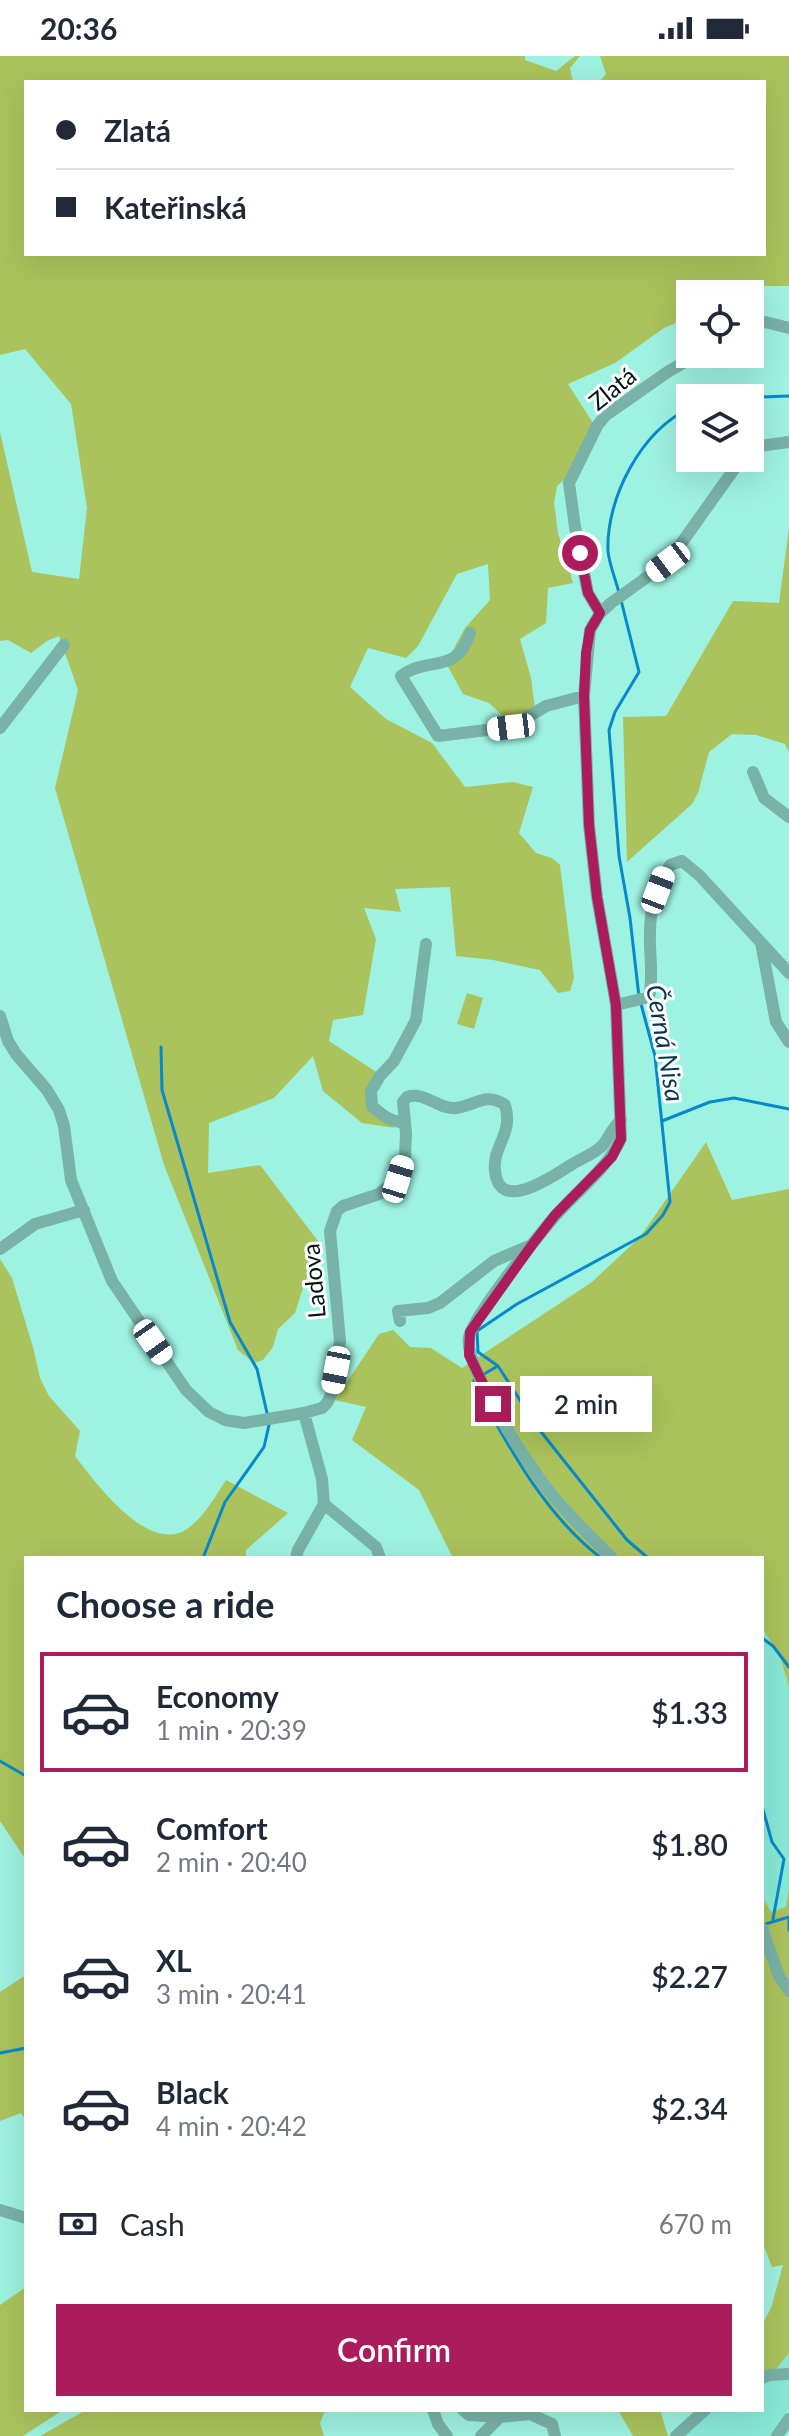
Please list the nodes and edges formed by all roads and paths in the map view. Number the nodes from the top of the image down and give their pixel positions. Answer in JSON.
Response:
{"nodes":[{"id":1,"x":764,"y":322,"type":"edge"},
{"id":2,"x":789,"y":328,"type":"edge"},
{"id":3,"x":676,"y":367,"type":"edge"},
{"id":4,"x":789,"y":442,"type":"edge"},
{"id":5,"x":764,"y":445,"type":"edge"},
{"id":6,"x":732,"y":472,"type":"edge"},
{"id":7,"x":600,"y":613,"type":"junction"},
{"id":8,"x":470,"y":633,"type":"dead end"},
{"id":9,"x":64,"y":645,"type":"dead end"},
{"id":10,"x":584,"y":696,"type":"junction"},
{"id":11,"x":0,"y":728,"type":"edge"},
{"id":12,"x":753,"y":772,"type":"dead end"},
{"id":13,"x":789,"y":817,"type":"edge"},
{"id":14,"x":761,"y":943,"type":"junction"},
{"id":15,"x":426,"y":944,"type":"dead end"},
{"id":16,"x":789,"y":973,"type":"edge"},
{"id":17,"x":622,"y":1004,"type":"junction"},
{"id":18,"x":0,"y":1016,"type":"edge"},
{"id":19,"x":789,"y":1042,"type":"edge"},
{"id":20,"x":621,"y":1120,"type":"junction"},
{"id":21,"x":405,"y":1123,"type":"junction"},
{"id":22,"x":84,"y":1210,"type":"junction"},
{"id":23,"x":532,"y":1245,"type":"junction"},
{"id":24,"x":0,"y":1249,"type":"edge"},
{"id":25,"x":400,"y":1321,"type":"dead end"},
{"id":26,"x":304,"y":1413,"type":"junction"},
{"id":27,"x":324,"y":1504,"type":"junction"},
{"id":28,"x":296,"y":1556,"type":"edge"},
{"id":29,"x":379,"y":1556,"type":"edge"},
{"id":30,"x":610,"y":1556,"type":"edge"},
{"id":31,"x":764,"y":1934,"type":"edge"},
{"id":32,"x":789,"y":1991,"type":"edge"},
{"id":33,"x":0,"y":2210,"type":"edge"},
{"id":34,"x":24,"y":2217,"type":"edge"},
{"id":35,"x":789,"y":2374,"type":"edge"},
{"id":36,"x":764,"y":2377,"type":"edge"},
{"id":37,"x":434,"y":2412,"type":"edge"},
{"id":38,"x":465,"y":2412,"type":"edge"},
{"id":39,"x":703,"y":2412,"type":"edge"},
{"id":40,"x":500,"y":2417,"type":"junction"},
{"id":41,"x":789,"y":2419,"type":"edge"},
{"id":42,"x":554,"y":2430,"type":"edge"},
{"id":43,"x":447,"y":2436,"type":"edge"},
{"id":44,"x":481,"y":2436,"type":"edge"},
{"id":45,"x":676,"y":2436,"type":"edge"},
{"id":46,"x":777,"y":2436,"type":"edge"}],
"edges":[{"from":1,"to":2,"type":"street"},
{"from":3,"to":7,"type":"street","name":"Zlatá"},
{"from":4,"to":5,"type":"street"},
{"from":6,"to":7,"type":"street"},
{"from":7,"to":10,"type":"street"},
{"from":8,"to":10,"type":"street"},
{"from":9,"to":11,"type":"street"},
{"from":10,"to":17,"type":"street"},
{"from":12,"to":13,"type":"street"},
{"from":14,"to":16,"type":"street"},
{"from":14,"to":17,"type":"street"},
{"from":14,"to":19,"type":"street"},
{"from":15,"to":21,"type":"street"},
{"from":17,"to":20,"type":"street"},
{"from":18,"to":22,"type":"street"},
{"from":20,"to":21,"type":"street","name":"Ladova"},
{"from":20,"to":23,"type":"street"},
{"from":21,"to":26,"type":"street","name":"Ladova"},
{"from":22,"to":24,"type":"street"},
{"from":22,"to":26,"type":"street"},
{"from":23,"to":25,"type":"street"},
{"from":23,"to":30,"type":"street"},
{"from":26,"to":27,"type":"street"},
{"from":27,"to":28,"type":"street"},
{"from":27,"to":29,"type":"street"},
{"from":31,"to":32,"type":"street"},
{"from":33,"to":34,"type":"street"},
{"from":35,"to":36,"type":"street"},
{"from":37,"to":43,"type":"street"},
{"from":38,"to":40,"type":"street"},
{"from":39,"to":45,"type":"street"},
{"from":40,"to":42,"type":"street"},
{"from":40,"to":44,"type":"street"},
{"from":41,"to":46,"type":"street"}]}
